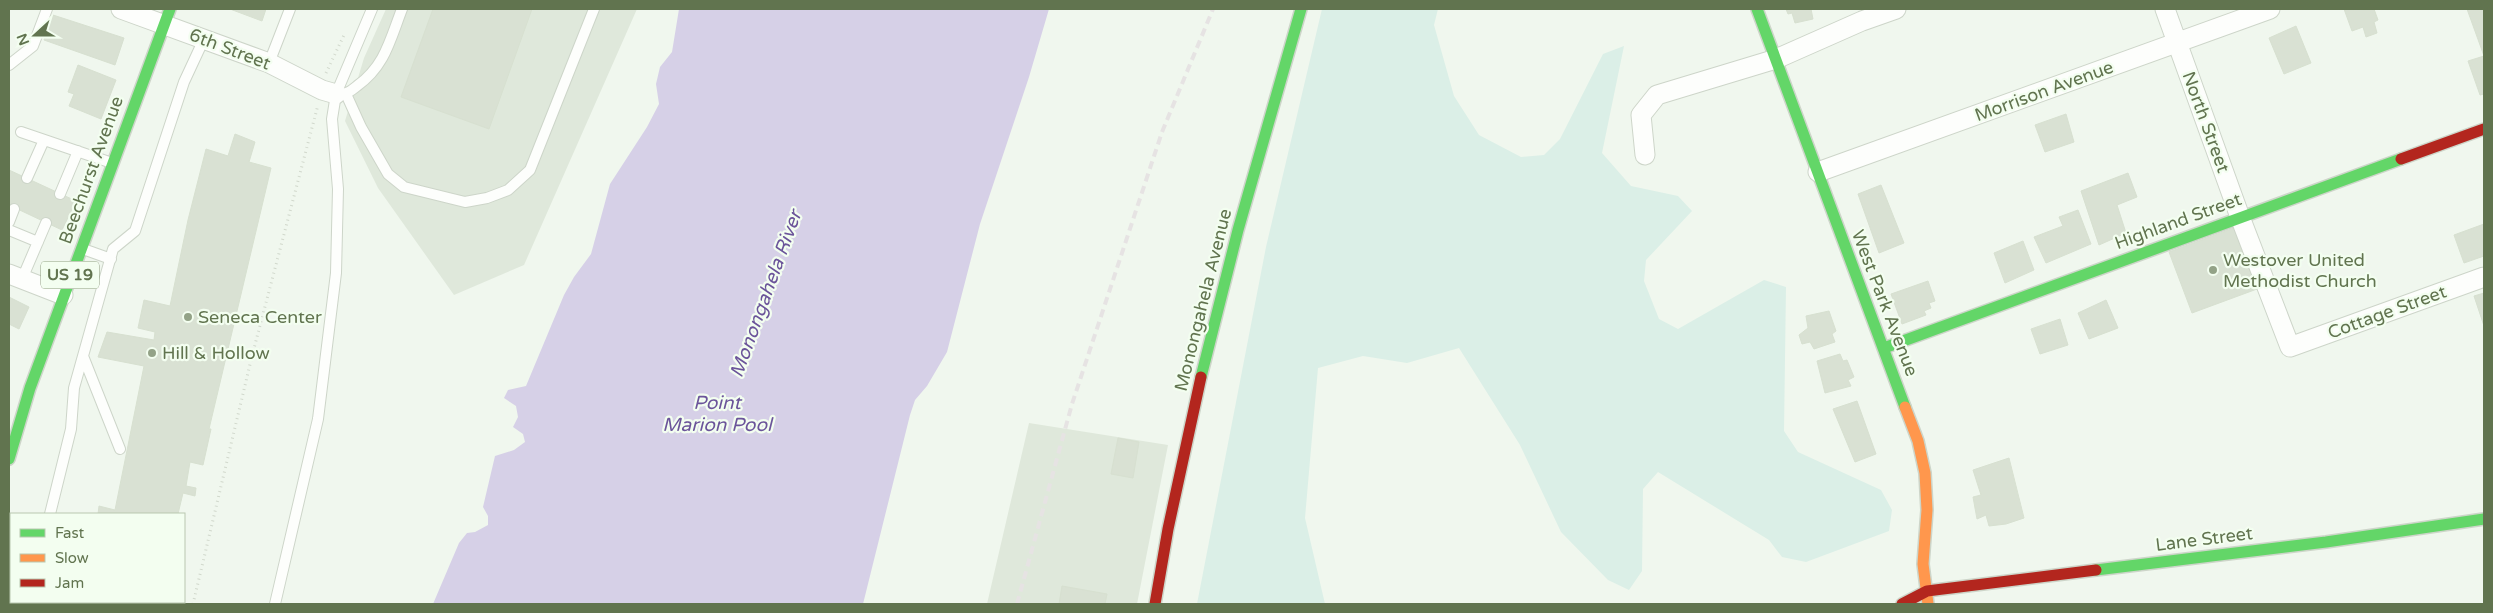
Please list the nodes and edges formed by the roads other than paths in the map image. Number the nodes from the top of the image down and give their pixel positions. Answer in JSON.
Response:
{"nodes":[{"id":1,"x":46,"y":9,"type":"edge"},
{"id":2,"x":121,"y":9,"type":"edge"},
{"id":3,"x":290,"y":9,"type":"edge"},
{"id":4,"x":372,"y":9,"type":"edge"},
{"id":5,"x":402,"y":9,"type":"edge"},
{"id":6,"x":594,"y":9,"type":"edge"},
{"id":7,"x":1301,"y":9,"type":"edge"},
{"id":8,"x":1757,"y":9,"type":"edge"},
{"id":9,"x":1896,"y":9,"type":"edge"},
{"id":10,"x":2165,"y":9,"type":"edge"},
{"id":11,"x":2270,"y":9,"type":"edge"},
{"id":12,"x":167,"y":17,"type":"edge"},
{"id":13,"x":204,"y":39,"type":"junction"},
{"id":14,"x":2178,"y":43,"type":"junction"},
{"id":15,"x":1776,"y":59,"type":"junction"},
{"id":16,"x":269,"y":63,"type":"junction"},
{"id":17,"x":9,"y":65,"type":"edge"},
{"id":18,"x":334,"y":93,"type":"junction"},
{"id":19,"x":2484,"y":129,"type":"edge"},
{"id":20,"x":21,"y":132,"type":"dead end"},
{"id":21,"x":44,"y":140,"type":"junction"},
{"id":22,"x":78,"y":151,"type":"junction"},
{"id":23,"x":1645,"y":155,"type":"dead end"},
{"id":24,"x":112,"y":163,"type":"junction"},
{"id":25,"x":1818,"y":172,"type":"junction"},
{"id":26,"x":27,"y":178,"type":"dead end"},
{"id":27,"x":60,"y":194,"type":"dead end"},
{"id":28,"x":14,"y":209,"type":"dead end"},
{"id":29,"x":2240,"y":217,"type":"junction"},
{"id":30,"x":9,"y":222,"type":"edge"},
{"id":31,"x":46,"y":223,"type":"dead end"},
{"id":32,"x":9,"y":230,"type":"edge"},
{"id":33,"x":38,"y":242,"type":"junction"},
{"id":34,"x":80,"y":248,"type":"junction"},
{"id":35,"x":110,"y":259,"type":"junction"},
{"id":36,"x":16,"y":276,"type":"edge"},
{"id":37,"x":2484,"y":277,"type":"edge"},
{"id":38,"x":63,"y":295,"type":"junction"},
{"id":39,"x":2290,"y":347,"type":"joint"},
{"id":40,"x":1884,"y":348,"type":"junction"},
{"id":41,"x":83,"y":356,"type":"junction"},
{"id":42,"x":120,"y":449,"type":"dead end"},
{"id":43,"x":9,"y":459,"type":"edge"},
{"id":44,"x":50,"y":513,"type":"edge"},
{"id":45,"x":2484,"y":519,"type":"edge"},
{"id":46,"x":1927,"y":591,"type":"junction"},
{"id":47,"x":275,"y":604,"type":"edge"},
{"id":48,"x":1155,"y":604,"type":"edge"},
{"id":49,"x":1902,"y":604,"type":"edge"},
{"id":50,"x":1928,"y":604,"type":"edge"}],
"edges":[{"from":1,"to":17,"type":"lane"},
{"from":2,"to":12,"type":"street","name":"6th Street"},
{"from":3,"to":16,"type":"lane"},
{"from":4,"to":18,"type":"lane"},
{"from":5,"to":18,"type":"lane"},
{"from":6,"to":18,"type":"lane"},
{"from":7,"to":48,"type":"street","name":"Monongahela Avenue"},
{"from":8,"to":15,"type":"street","name":"West Park Avenue"},
{"from":9,"to":15,"type":"street"},
{"from":10,"to":14,"type":"street","name":"North Street"},
{"from":11,"to":14,"type":"street","name":"Morrison Avenue"},
{"from":12,"to":13,"type":"street","name":"6th Street"},
{"from":12,"to":24,"type":"street","name":"Beechurst Avenue","number":"US 19"},
{"from":13,"to":16,"type":"street","name":"6th Street"},
{"from":13,"to":35,"type":"lane"},
{"from":14,"to":25,"type":"street","name":"Morrison Avenue"},
{"from":14,"to":29,"type":"street","name":"North Street"},
{"from":15,"to":23,"type":"street"},
{"from":15,"to":25,"type":"street","name":"West Park Avenue"},
{"from":16,"to":18,"type":"street","name":"6th Street"},
{"from":18,"to":47,"type":"lane"},
{"from":19,"to":29,"type":"street","name":"Highland Street"},
{"from":20,"to":21,"type":"lane"},
{"from":21,"to":22,"type":"lane"},
{"from":21,"to":26,"type":"lane"},
{"from":22,"to":24,"type":"lane"},
{"from":22,"to":27,"type":"lane"},
{"from":24,"to":34,"type":"street","name":"Beechurst Avenue","number":"US 19"},
{"from":25,"to":40,"type":"street","name":"West Park Avenue"},
{"from":28,"to":30,"type":"lane"},
{"from":29,"to":39,"type":"street","name":"North Street"},
{"from":29,"to":40,"type":"street","name":"Highland Street"},
{"from":31,"to":33,"type":"lane"},
{"from":32,"to":33,"type":"lane"},
{"from":33,"to":36,"type":"lane"},
{"from":34,"to":35,"type":"lane"},
{"from":34,"to":38,"type":"street","name":"Beechurst Avenue","number":"US 19"},
{"from":35,"to":41,"type":"lane"},
{"from":36,"to":38,"type":"street"},
{"from":37,"to":39,"type":"street","name":"Cottage Street"},
{"from":38,"to":43,"type":"street","name":"Beechurst Avenue","number":"US 19"},
{"from":40,"to":46,"type":"street","name":"West Park Avenue"},
{"from":41,"to":42,"type":"lane"},
{"from":41,"to":44,"type":"lane"},
{"from":45,"to":46,"type":"street","name":"Lane Street"},
{"from":46,"to":49,"type":"street"},
{"from":46,"to":50,"type":"street","name":"West Park Avenue"}]}
